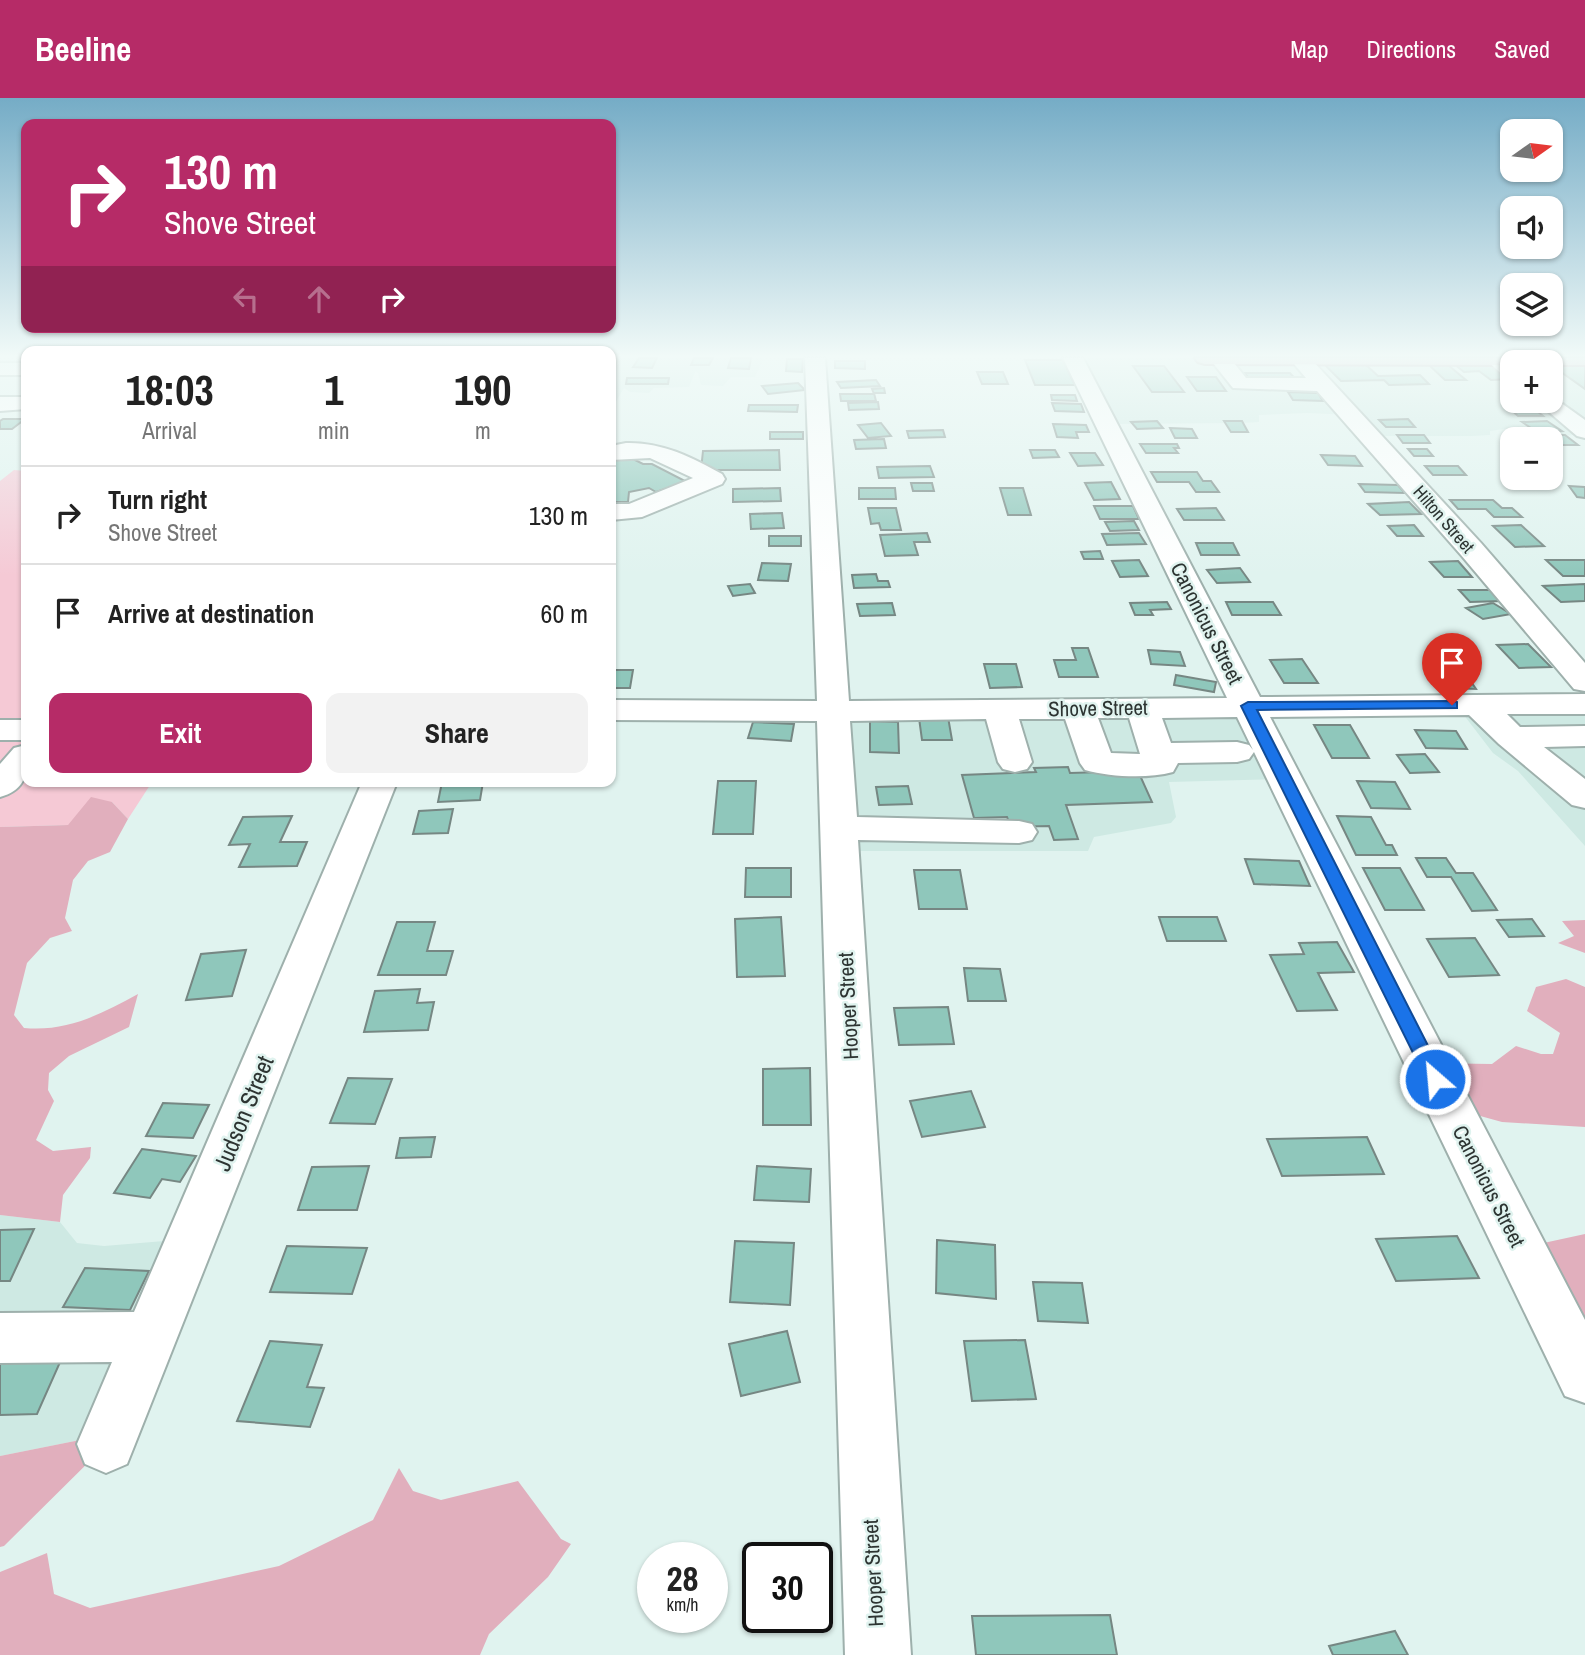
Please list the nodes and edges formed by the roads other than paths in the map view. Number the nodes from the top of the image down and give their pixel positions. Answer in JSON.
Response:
{"nodes":[{"id":1,"x":818,"y":431,"type":"edge"},
{"id":2,"x":1110,"y":431,"type":"edge"},
{"id":3,"x":1364,"y":431,"type":"edge"},
{"id":4,"x":616,"y":452,"type":"edge"},
{"id":5,"x":616,"y":512,"type":"edge"},
{"id":6,"x":1585,"y":682,"type":"edge"},
{"id":7,"x":1585,"y":704,"type":"edge"},
{"id":8,"x":1478,"y":705,"type":"junction"},
{"id":9,"x":1248,"y":706,"type":"junction"},
{"id":10,"x":1143,"y":707,"type":"junction"},
{"id":11,"x":1078,"y":708,"type":"junction"},
{"id":12,"x":999,"y":709,"type":"junction"},
{"id":13,"x":616,"y":710,"type":"edge"},
{"id":14,"x":832,"y":711,"type":"junction"},
{"id":15,"x":0,"y":730,"type":"edge"},
{"id":16,"x":21,"y":730,"type":"edge"},
{"id":17,"x":1585,"y":736,"type":"edge"},
{"id":18,"x":1511,"y":737,"type":"junction"},
{"id":19,"x":1237,"y":752,"type":"dead end"},
{"id":20,"x":1158,"y":753,"type":"junction"},
{"id":21,"x":21,"y":761,"type":"edge"},
{"id":22,"x":1015,"y":762,"type":"dead end"},
{"id":23,"x":0,"y":786,"type":"edge"},
{"id":24,"x":378,"y":787,"type":"edge"},
{"id":25,"x":1585,"y":797,"type":"edge"},
{"id":26,"x":838,"y":828,"type":"junction"},
{"id":27,"x":1019,"y":832,"type":"dead end"},
{"id":28,"x":151,"y":1336,"type":"junction"},
{"id":29,"x":0,"y":1338,"type":"edge"},
{"id":30,"x":1585,"y":1377,"type":"edge"},
{"id":31,"x":106,"y":1444,"type":"dead end"},
{"id":32,"x":878,"y":1655,"type":"edge"}],
"edges":[{"from":1,"to":14,"type":"street","name":"Hooper Street"},
{"from":2,"to":9,"type":"street","name":"Canonicus Street"},
{"from":3,"to":6,"type":"street","name":"Hilton Street"},
{"from":4,"to":5,"type":"street"},
{"from":7,"to":8,"type":"street","name":"Shove Street"},
{"from":8,"to":9,"type":"street","name":"Shove Street"},
{"from":8,"to":18,"type":"street"},
{"from":9,"to":10,"type":"street","name":"Shove Street"},
{"from":9,"to":30,"type":"street","name":"Canonicus Street"},
{"from":10,"to":11,"type":"street","name":"Shove Street"},
{"from":10,"to":20,"type":"street"},
{"from":11,"to":12,"type":"street","name":"Shove Street"},
{"from":11,"to":20,"type":"street"},
{"from":12,"to":14,"type":"street","name":"Shove Street"},
{"from":12,"to":22,"type":"street"},
{"from":13,"to":14,"type":"street","name":"Shove Street"},
{"from":14,"to":26,"type":"street","name":"Hooper Street"},
{"from":15,"to":16,"type":"street"},
{"from":17,"to":18,"type":"street"},
{"from":18,"to":25,"type":"street"},
{"from":19,"to":20,"type":"street"},
{"from":21,"to":23,"type":"street"},
{"from":24,"to":28,"type":"street","name":"Judson Street"},
{"from":26,"to":27,"type":"street"},
{"from":26,"to":32,"type":"street","name":"Hooper Street"},
{"from":28,"to":29,"type":"street"},
{"from":28,"to":31,"type":"street","name":"Judson Street"}]}
